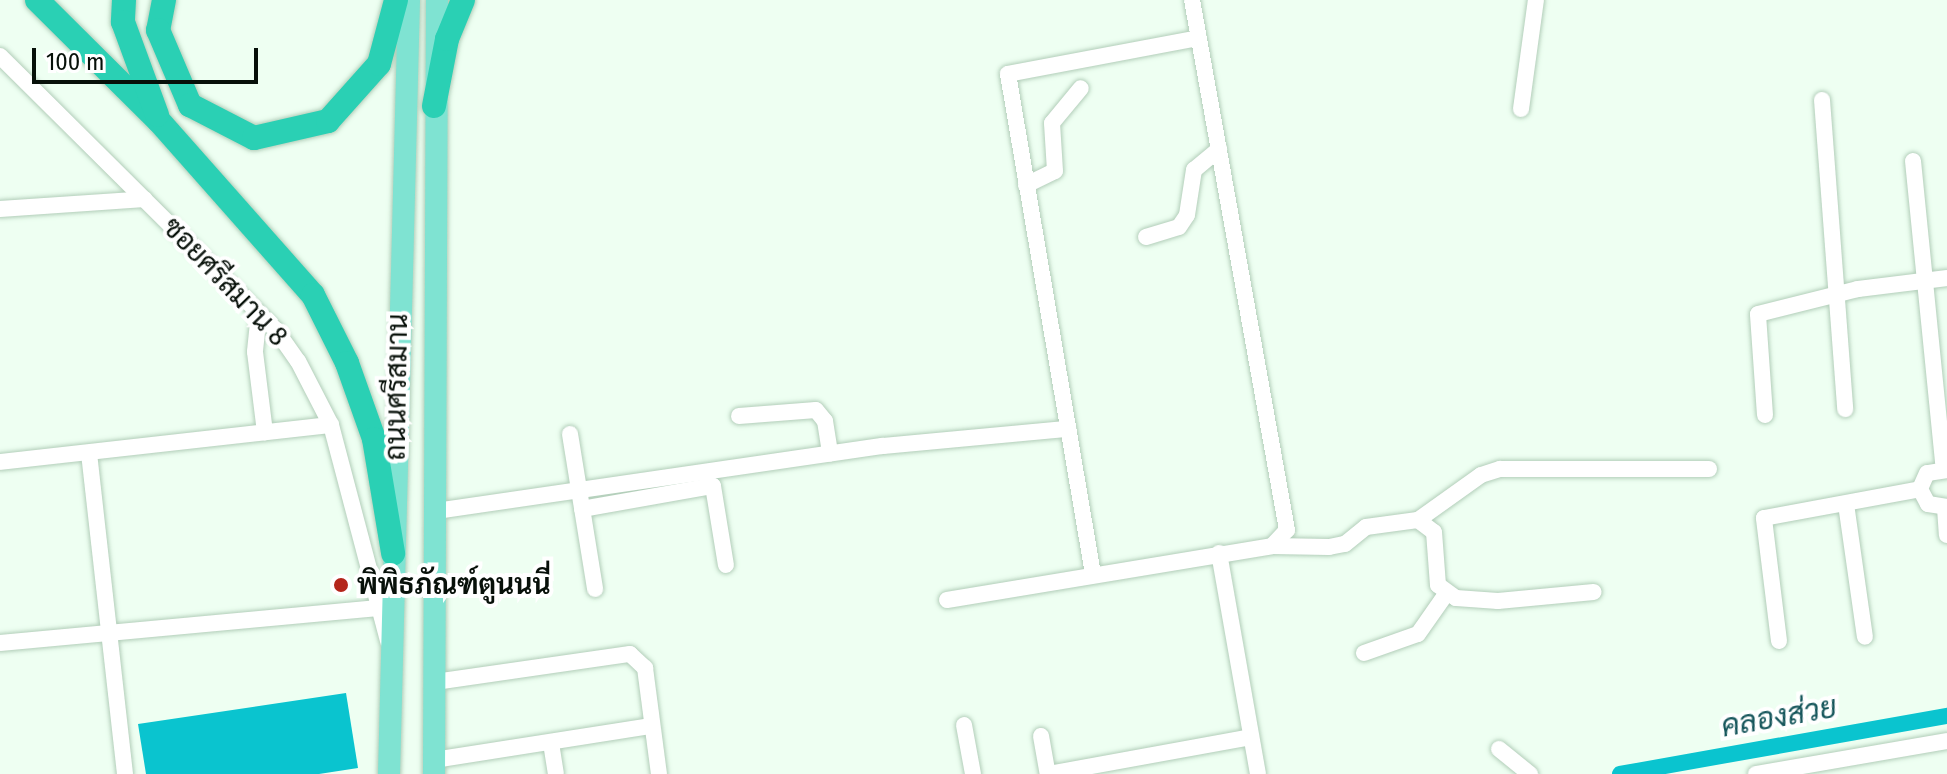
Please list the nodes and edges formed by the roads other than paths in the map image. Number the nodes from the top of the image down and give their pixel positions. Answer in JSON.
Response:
{"nodes":[{"id":1,"x":37,"y":0,"type":"edge"},
{"id":2,"x":124,"y":0,"type":"edge"},
{"id":3,"x":164,"y":0,"type":"edge"},
{"id":4,"x":396,"y":0,"type":"edge"},
{"id":5,"x":409,"y":0,"type":"edge"},
{"id":6,"x":437,"y":0,"type":"edge"},
{"id":7,"x":463,"y":0,"type":"edge"},
{"id":8,"x":1192,"y":0,"type":"edge"},
{"id":9,"x":1536,"y":0,"type":"edge"},
{"id":10,"x":1199,"y":38,"type":"junction"},
{"id":11,"x":0,"y":56,"type":"edge"},
{"id":12,"x":1081,"y":88,"type":"dead end"},
{"id":13,"x":1822,"y":100,"type":"dead end"},
{"id":14,"x":434,"y":106,"type":"junction"},
{"id":15,"x":1521,"y":109,"type":"dead end"},
{"id":16,"x":159,"y":121,"type":"junction"},
{"id":17,"x":1219,"y":149,"type":"junction"},
{"id":18,"x":1913,"y":161,"type":"dead end"},
{"id":19,"x":1026,"y":185,"type":"junction"},
{"id":20,"x":145,"y":199,"type":"junction"},
{"id":21,"x":0,"y":209,"type":"edge"},
{"id":22,"x":1146,"y":237,"type":"dead end"},
{"id":23,"x":1947,"y":278,"type":"edge"},
{"id":24,"x":1925,"y":281,"type":"junction"},
{"id":25,"x":1837,"y":295,"type":"junction"},
{"id":26,"x":259,"y":313,"type":"junction"},
{"id":27,"x":1845,"y":409,"type":"dead end"},
{"id":28,"x":1765,"y":415,"type":"dead end"},
{"id":29,"x":739,"y":416,"type":"dead end"},
{"id":30,"x":331,"y":425,"type":"junction"},
{"id":31,"x":1068,"y":429,"type":"junction"},
{"id":32,"x":265,"y":432,"type":"junction"},
{"id":33,"x":570,"y":434,"type":"dead end"},
{"id":34,"x":89,"y":453,"type":"junction"},
{"id":35,"x":830,"y":454,"type":"junction"},
{"id":36,"x":0,"y":462,"type":"edge"},
{"id":37,"x":1709,"y":469,"type":"dead end"},
{"id":38,"x":1945,"y":469,"type":"edge"},
{"id":39,"x":1920,"y":489,"type":"junction"},
{"id":40,"x":578,"y":490,"type":"junction"},
{"id":41,"x":1846,"y":504,"type":"junction"},
{"id":42,"x":1946,"y":508,"type":"edge"},
{"id":43,"x":582,"y":509,"type":"junction"},
{"id":44,"x":436,"y":511,"type":"junction"},
{"id":45,"x":1418,"y":520,"type":"junction"},
{"id":46,"x":1947,"y":535,"type":"edge"},
{"id":47,"x":1272,"y":546,"type":"junction"},
{"id":48,"x":393,"y":553,"type":"junction"},
{"id":49,"x":1219,"y":553,"type":"junction"},
{"id":50,"x":726,"y":565,"type":"dead end"},
{"id":51,"x":1093,"y":574,"type":"junction"},
{"id":52,"x":595,"y":589,"type":"dead end"},
{"id":53,"x":1594,"y":592,"type":"dead end"},
{"id":54,"x":1446,"y":594,"type":"junction"},
{"id":55,"x":947,"y":600,"type":"dead end"},
{"id":56,"x":378,"y":608,"type":"junction"},
{"id":57,"x":107,"y":633,"type":"junction"},
{"id":58,"x":1865,"y":637,"type":"dead end"},
{"id":59,"x":1779,"y":641,"type":"dead end"},
{"id":60,"x":0,"y":643,"type":"edge"},
{"id":61,"x":391,"y":651,"type":"junction"},
{"id":62,"x":1364,"y":653,"type":"dead end"},
{"id":63,"x":435,"y":682,"type":"junction"},
{"id":64,"x":964,"y":725,"type":"dead end"},
{"id":65,"x":651,"y":726,"type":"junction"},
{"id":66,"x":1041,"y":736,"type":"dead end"},
{"id":67,"x":1251,"y":737,"type":"junction"},
{"id":68,"x":1947,"y":741,"type":"edge"},
{"id":69,"x":551,"y":743,"type":"junction"},
{"id":70,"x":1499,"y":749,"type":"dead end"},
{"id":71,"x":434,"y":767,"type":"edge"},
{"id":72,"x":125,"y":774,"type":"edge"},
{"id":73,"x":389,"y":774,"type":"edge"},
{"id":74,"x":556,"y":774,"type":"edge"},
{"id":75,"x":659,"y":774,"type":"edge"},
{"id":76,"x":973,"y":774,"type":"edge"},
{"id":77,"x":1258,"y":774,"type":"edge"},
{"id":78,"x":1530,"y":774,"type":"edge"},
{"id":79,"x":1756,"y":774,"type":"edge"}],
"edges":[{"from":1,"to":16,"type":"highway"},
{"from":2,"to":16,"type":"highway"},
{"from":3,"to":4,"type":"highway"},
{"from":5,"to":48,"type":"main road","name":"ถนนศรีสมาน"},
{"from":6,"to":14,"type":"main road","name":"ถนนศรีสมาน"},
{"from":7,"to":14,"type":"highway"},
{"from":8,"to":10,"type":"street"},
{"from":9,"to":15,"type":"street"},
{"from":10,"to":17,"type":"street"},
{"from":10,"to":19,"type":"street"},
{"from":11,"to":20,"type":"street","name":"ซอยศรีสมาน 8"},
{"from":12,"to":19,"type":"street"},
{"from":13,"to":25,"type":"street"},
{"from":14,"to":44,"type":"main road","name":"ถนนศรีสมาน"},
{"from":16,"to":48,"type":"highway"},
{"from":17,"to":22,"type":"street"},
{"from":17,"to":47,"type":"street"},
{"from":18,"to":24,"type":"street"},
{"from":19,"to":31,"type":"street"},
{"from":20,"to":21,"type":"street"},
{"from":20,"to":26,"type":"street","name":"ซอยศรีสมาน 8"},
{"from":23,"to":24,"type":"street"},
{"from":24,"to":25,"type":"street"},
{"from":24,"to":38,"type":"street"},
{"from":25,"to":27,"type":"street"},
{"from":25,"to":28,"type":"street"},
{"from":26,"to":30,"type":"street","name":"ซอยศรีสมาน 8"},
{"from":26,"to":32,"type":"street"},
{"from":29,"to":35,"type":"street"},
{"from":30,"to":32,"type":"street"},
{"from":30,"to":56,"type":"street","name":"ซอยศรีสมาน 8"},
{"from":31,"to":35,"type":"street"},
{"from":31,"to":51,"type":"street"},
{"from":32,"to":34,"type":"street"},
{"from":33,"to":40,"type":"street"},
{"from":34,"to":36,"type":"street"},
{"from":34,"to":57,"type":"street"},
{"from":35,"to":40,"type":"street"},
{"from":37,"to":45,"type":"street"},
{"from":38,"to":39,"type":"street"},
{"from":39,"to":41,"type":"street"},
{"from":39,"to":42,"type":"street"},
{"from":40,"to":43,"type":"street"},
{"from":40,"to":44,"type":"street"},
{"from":41,"to":58,"type":"street"},
{"from":41,"to":59,"type":"street"},
{"from":42,"to":46,"type":"street"},
{"from":43,"to":50,"type":"street"},
{"from":43,"to":52,"type":"street"},
{"from":44,"to":63,"type":"main road","name":"ถนนศรีสมาน"},
{"from":45,"to":47,"type":"street"},
{"from":45,"to":54,"type":"street"},
{"from":47,"to":49,"type":"street"},
{"from":48,"to":61,"type":"main road","name":"ถนนศรีสมาน"},
{"from":49,"to":51,"type":"street"},
{"from":49,"to":67,"type":"street"},
{"from":51,"to":55,"type":"street"},
{"from":53,"to":54,"type":"street"},
{"from":54,"to":62,"type":"street"},
{"from":56,"to":57,"type":"street"},
{"from":56,"to":61,"type":"street","name":"ซอยศรีสมาน 8"},
{"from":57,"to":60,"type":"street"},
{"from":57,"to":72,"type":"street"},
{"from":61,"to":73,"type":"main road","name":"ถนนศรีสมาน"},
{"from":63,"to":65,"type":"street"},
{"from":63,"to":71,"type":"main road","name":"ถนนศรีสมาน"},
{"from":64,"to":76,"type":"street"},
{"from":65,"to":69,"type":"street"},
{"from":65,"to":75,"type":"street"},
{"from":66,"to":67,"type":"street"},
{"from":67,"to":77,"type":"street"},
{"from":68,"to":79,"type":"street"},
{"from":69,"to":71,"type":"street"},
{"from":69,"to":74,"type":"street"},
{"from":70,"to":78,"type":"street"}]}
